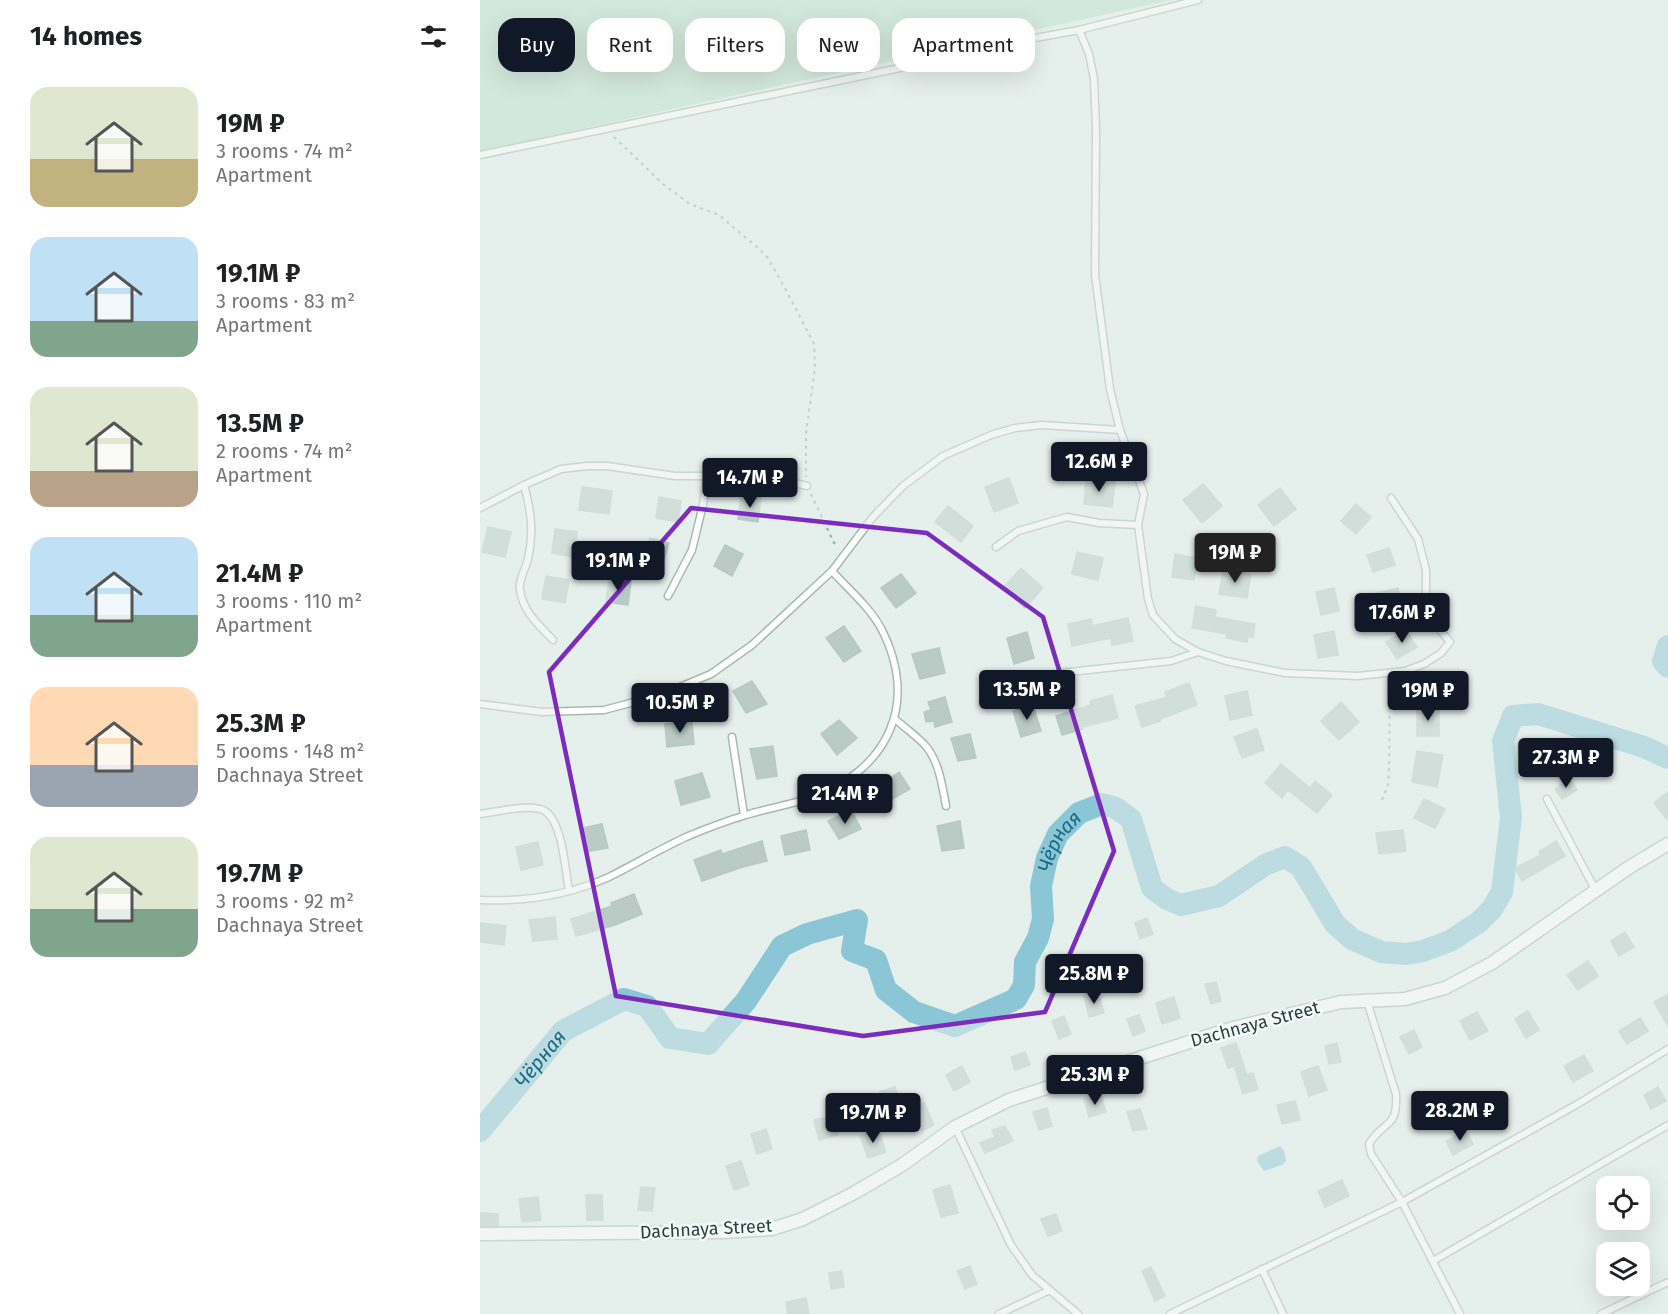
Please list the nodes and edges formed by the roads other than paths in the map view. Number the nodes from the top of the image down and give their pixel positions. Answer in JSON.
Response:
{"nodes":[{"id":1,"x":1198,"y":0,"type":"edge"},
{"id":2,"x":1079,"y":30,"type":"junction"},
{"id":3,"x":480,"y":155,"type":"edge"},
{"id":4,"x":1120,"y":430,"type":"junction"},
{"id":5,"x":708,"y":476,"type":"junction"},
{"id":6,"x":524,"y":485,"type":"junction"},
{"id":7,"x":807,"y":486,"type":"road end"},
{"id":8,"x":1391,"y":498,"type":"dead end"},
{"id":9,"x":480,"y":508,"type":"edge"},
{"id":10,"x":1138,"y":525,"type":"junction"},
{"id":11,"x":996,"y":547,"type":"dead end"},
{"id":12,"x":832,"y":572,"type":"junction"},
{"id":13,"x":668,"y":596,"type":"dead end"},
{"id":14,"x":553,"y":640,"type":"dead end"},
{"id":15,"x":1198,"y":652,"type":"junction"},
{"id":16,"x":1060,"y":673,"type":"dead end"},
{"id":17,"x":480,"y":704,"type":"edge"},
{"id":18,"x":895,"y":719,"type":"junction"},
{"id":19,"x":732,"y":737,"type":"dead end"},
{"id":20,"x":1547,"y":799,"type":"dead end"},
{"id":21,"x":946,"y":806,"type":"dead end"},
{"id":22,"x":480,"y":814,"type":"edge"},
{"id":23,"x":744,"y":815,"type":"junction"},
{"id":24,"x":1668,"y":844,"type":"edge"},
{"id":25,"x":569,"y":891,"type":"junction"},
{"id":26,"x":1596,"y":892,"type":"junction"},
{"id":27,"x":480,"y":900,"type":"edge"},
{"id":28,"x":1367,"y":1001,"type":"junction"},
{"id":29,"x":1668,"y":1049,"type":"edge"},
{"id":30,"x":1668,"y":1125,"type":"edge"},
{"id":31,"x":955,"y":1127,"type":"junction"},
{"id":32,"x":1402,"y":1202,"type":"junction"},
{"id":33,"x":480,"y":1234,"type":"edge"},
{"id":34,"x":1433,"y":1261,"type":"junction"},
{"id":35,"x":1262,"y":1269,"type":"junction"},
{"id":36,"x":1668,"y":1282,"type":"edge"},
{"id":37,"x":1050,"y":1290,"type":"junction"},
{"id":38,"x":999,"y":1314,"type":"edge"},
{"id":39,"x":1078,"y":1314,"type":"edge"},
{"id":40,"x":1170,"y":1314,"type":"edge"},
{"id":41,"x":1283,"y":1314,"type":"edge"},
{"id":42,"x":1460,"y":1314,"type":"edge"},
{"id":43,"x":1601,"y":1314,"type":"edge"}],
"edges":[{"from":1,"to":2,"type":"lane"},
{"from":2,"to":3,"type":"lane"},
{"from":2,"to":4,"type":"lane"},
{"from":4,"to":10,"type":"lane"},
{"from":4,"to":12,"type":"lane"},
{"from":5,"to":6,"type":"lane"},
{"from":5,"to":7,"type":"lane"},
{"from":5,"to":13,"type":"lane"},
{"from":6,"to":9,"type":"lane"},
{"from":6,"to":14,"type":"lane"},
{"from":8,"to":15,"type":"lane"},
{"from":10,"to":11,"type":"lane"},
{"from":10,"to":15,"type":"lane"},
{"from":12,"to":17,"type":"lane"},
{"from":12,"to":18,"type":"lane"},
{"from":15,"to":16,"type":"lane"},
{"from":18,"to":21,"type":"lane"},
{"from":18,"to":23,"type":"lane"},
{"from":19,"to":23,"type":"lane"},
{"from":20,"to":26,"type":"lane"},
{"from":22,"to":25,"type":"lane"},
{"from":23,"to":25,"type":"lane"},
{"from":24,"to":26,"type":"street","name":"Dachnaya Street"},
{"from":25,"to":27,"type":"lane"},
{"from":26,"to":28,"type":"street","name":"Dachnaya Street"},
{"from":28,"to":31,"type":"street","name":"Dachnaya Street"},
{"from":28,"to":32,"type":"lane"},
{"from":29,"to":32,"type":"lane"},
{"from":30,"to":34,"type":"lane"},
{"from":31,"to":33,"type":"street","name":"Dachnaya Street"},
{"from":31,"to":37,"type":"lane"},
{"from":32,"to":34,"type":"lane"},
{"from":32,"to":35,"type":"lane"},
{"from":34,"to":42,"type":"lane"},
{"from":35,"to":40,"type":"lane"},
{"from":35,"to":41,"type":"lane"},
{"from":36,"to":43,"type":"lane"},
{"from":37,"to":38,"type":"lane"},
{"from":37,"to":39,"type":"lane"}]}
